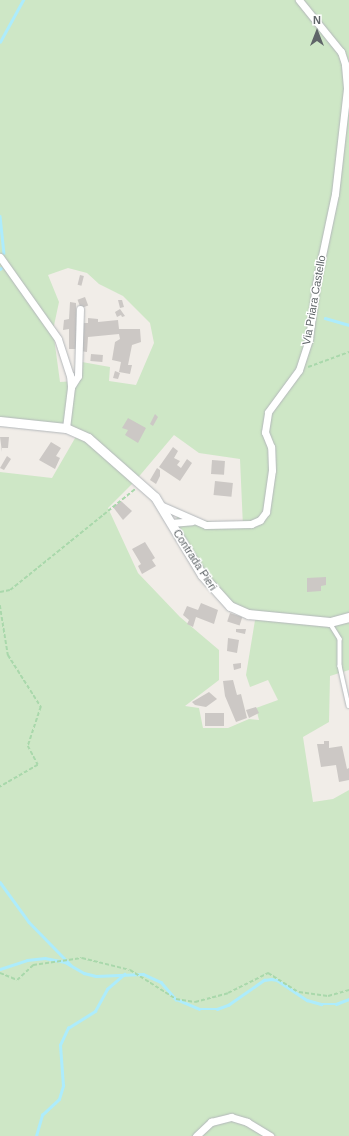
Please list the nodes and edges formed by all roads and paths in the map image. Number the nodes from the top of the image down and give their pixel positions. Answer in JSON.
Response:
{"nodes":[{"id":1,"x":299,"y":0,"type":"edge"},
{"id":2,"x":0,"y":257,"type":"edge"},
{"id":3,"x":80,"y":309,"type":"dead end"},
{"id":4,"x":349,"y":352,"type":"edge"},
{"id":5,"x":299,"y":370,"type":"junction"},
{"id":6,"x":71,"y":387,"type":"junction"},
{"id":7,"x":0,"y":421,"type":"edge"},
{"id":8,"x":66,"y":428,"type":"junction"},
{"id":9,"x":141,"y":484,"type":"junction"},
{"id":10,"x":160,"y":505,"type":"junction"},
{"id":11,"x":192,"y":521,"type":"junction"},
{"id":12,"x":171,"y":523,"type":"junction"},
{"id":13,"x":0,"y":592,"type":"edge"},
{"id":14,"x":0,"y":604,"type":"edge"},
{"id":15,"x":349,"y":617,"type":"edge"},
{"id":16,"x":330,"y":622,"type":"junction"},
{"id":17,"x":349,"y":706,"type":"edge"},
{"id":18,"x":0,"y":788,"type":"edge"},
{"id":19,"x":0,"y":973,"type":"edge"},
{"id":20,"x":349,"y":990,"type":"edge"},
{"id":21,"x":196,"y":1136,"type":"edge"},
{"id":22,"x":270,"y":1136,"type":"edge"}],
"edges":[{"from":1,"to":5,"type":"street","name":"Via Priara Castello"},
{"from":2,"to":6,"type":"street"},
{"from":3,"to":6,"type":"street"},
{"from":4,"to":5,"type":"path"},
{"from":5,"to":11,"type":"street","name":"Via Priara Castello"},
{"from":6,"to":8,"type":"street"},
{"from":7,"to":8,"type":"street","name":"Contrada Pieri"},
{"from":8,"to":9,"type":"street","name":"Contrada Pieri"},
{"from":9,"to":10,"type":"street","name":"Contrada Pieri"},
{"from":9,"to":13,"type":"path"},
{"from":10,"to":11,"type":"street","name":"Via Priara Castello"},
{"from":10,"to":12,"type":"street","name":"Contrada Pieri"},
{"from":11,"to":12,"type":"street"},
{"from":12,"to":16,"type":"street","name":"Contrada Pieri"},
{"from":14,"to":18,"type":"path"},
{"from":15,"to":16,"type":"street"},
{"from":16,"to":17,"type":"lane"},
{"from":19,"to":20,"type":"path"},
{"from":21,"to":22,"type":"street"}]}
